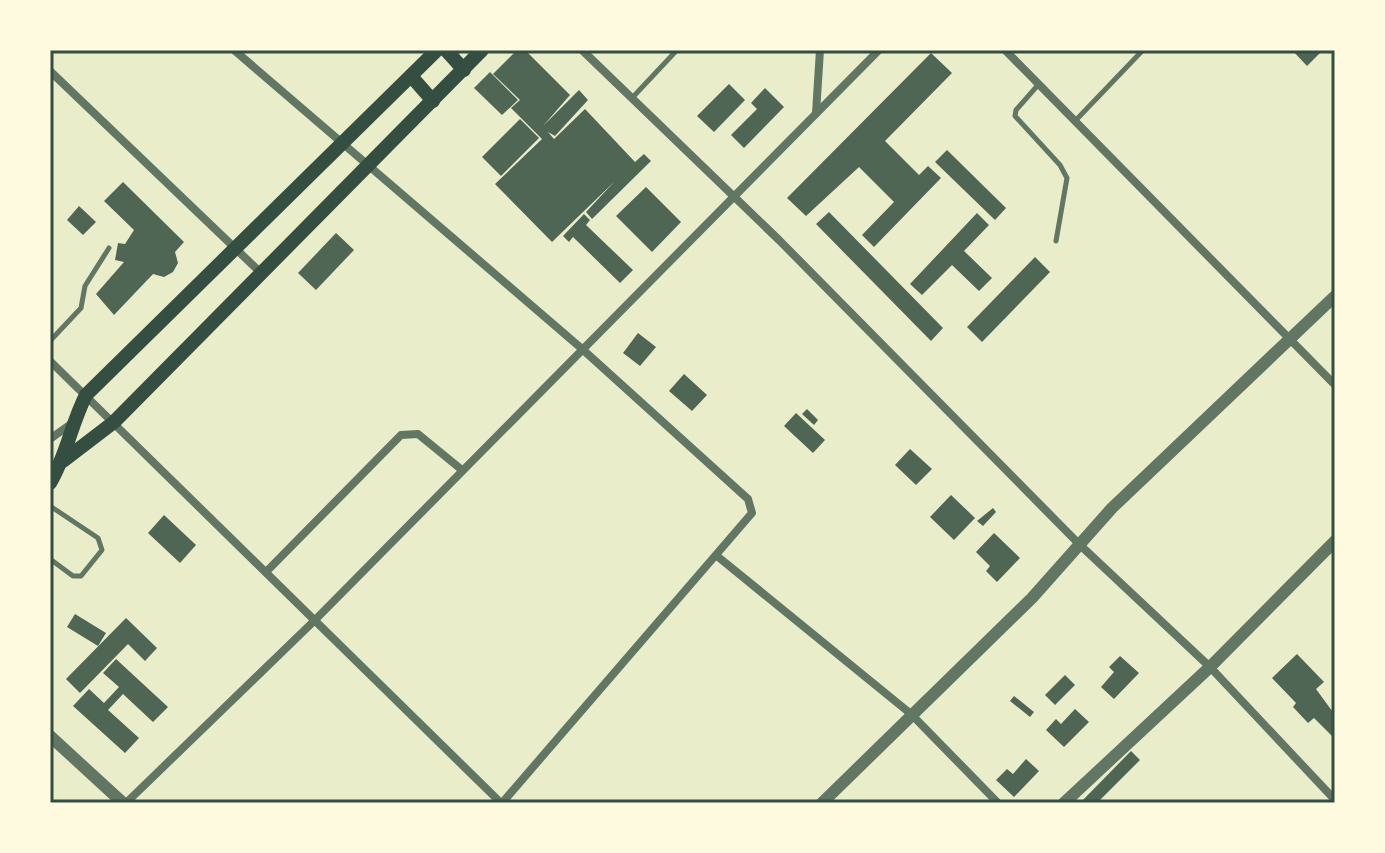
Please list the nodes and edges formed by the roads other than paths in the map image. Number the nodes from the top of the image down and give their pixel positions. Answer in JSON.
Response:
{"nodes":[{"id":1,"x":234,"y":50,"type":"edge"},
{"id":2,"x":437,"y":50,"type":"edge"},
{"id":3,"x":446,"y":50,"type":"edge"},
{"id":4,"x":482,"y":50,"type":"edge"},
{"id":5,"x":582,"y":50,"type":"edge"},
{"id":6,"x":677,"y":50,"type":"edge"},
{"id":7,"x":820,"y":50,"type":"edge"},
{"id":8,"x":879,"y":50,"type":"edge"},
{"id":9,"x":1005,"y":50,"type":"edge"},
{"id":10,"x":1143,"y":50,"type":"edge"},
{"id":11,"x":464,"y":70,"type":"junction"},
{"id":12,"x":50,"y":71,"type":"edge"},
{"id":13,"x":411,"y":76,"type":"junction"},
{"id":14,"x":1038,"y":84,"type":"junction"},
{"id":15,"x":632,"y":98,"type":"junction"},
{"id":16,"x":433,"y":101,"type":"junction"},
{"id":17,"x":816,"y":114,"type":"junction"},
{"id":18,"x":1076,"y":120,"type":"junction"},
{"id":19,"x":344,"y":142,"type":"junction"},
{"id":20,"x":371,"y":165,"type":"junction"},
{"id":21,"x":734,"y":198,"type":"junction"},
{"id":22,"x":1056,"y":241,"type":"dead end"},
{"id":23,"x":109,"y":248,"type":"dead end"},
{"id":24,"x":236,"y":251,"type":"junction"},
{"id":25,"x":261,"y":273,"type":"junction"},
{"id":26,"x":1335,"y":296,"type":"edge"},
{"id":27,"x":1292,"y":338,"type":"junction"},
{"id":28,"x":50,"y":341,"type":"edge"},
{"id":29,"x":581,"y":348,"type":"junction"},
{"id":30,"x":50,"y":361,"type":"edge"},
{"id":31,"x":1335,"y":385,"type":"edge"},
{"id":32,"x":86,"y":395,"type":"junction"},
{"id":33,"x":114,"y":422,"type":"junction"},
{"id":34,"x":72,"y":423,"type":"junction"},
{"id":35,"x":50,"y":439,"type":"edge"},
{"id":36,"x":63,"y":461,"type":"junction"},
{"id":37,"x":462,"y":470,"type":"junction"},
{"id":38,"x":50,"y":483,"type":"edge"},
{"id":39,"x":50,"y":506,"type":"edge"},
{"id":40,"x":1335,"y":541,"type":"edge"},
{"id":41,"x":1080,"y":545,"type":"junction"},
{"id":42,"x":717,"y":556,"type":"junction"},
{"id":43,"x":50,"y":559,"type":"edge"},
{"id":44,"x":266,"y":572,"type":"junction"},
{"id":45,"x":315,"y":620,"type":"junction"},
{"id":46,"x":1210,"y":667,"type":"junction"},
{"id":47,"x":911,"y":714,"type":"junction"},
{"id":48,"x":50,"y":736,"type":"edge"},
{"id":49,"x":1335,"y":800,"type":"edge"},
{"id":50,"x":125,"y":803,"type":"edge"},
{"id":51,"x":502,"y":803,"type":"edge"},
{"id":52,"x":822,"y":803,"type":"edge"},
{"id":53,"x":998,"y":803,"type":"edge"},
{"id":54,"x":1064,"y":803,"type":"edge"}],
"edges":[{"from":1,"to":19,"type":"street"},
{"from":2,"to":13,"type":"main road"},
{"from":3,"to":11,"type":"main road"},
{"from":4,"to":11,"type":"main road"},
{"from":5,"to":15,"type":"street"},
{"from":6,"to":15,"type":"lane"},
{"from":7,"to":17,"type":"street"},
{"from":8,"to":17,"type":"street"},
{"from":9,"to":14,"type":"street"},
{"from":10,"to":18,"type":"lane"},
{"from":11,"to":16,"type":"main road"},
{"from":12,"to":24,"type":"street"},
{"from":13,"to":16,"type":"main road"},
{"from":13,"to":19,"type":"main road"},
{"from":14,"to":18,"type":"street"},
{"from":14,"to":22,"type":"lane"},
{"from":15,"to":21,"type":"street"},
{"from":16,"to":20,"type":"main road"},
{"from":17,"to":21,"type":"street"},
{"from":18,"to":27,"type":"street"},
{"from":19,"to":20,"type":"street"},
{"from":19,"to":24,"type":"main road"},
{"from":20,"to":25,"type":"main road"},
{"from":20,"to":29,"type":"street"},
{"from":21,"to":29,"type":"street"},
{"from":21,"to":41,"type":"street"},
{"from":23,"to":28,"type":"lane"},
{"from":24,"to":25,"type":"street"},
{"from":24,"to":32,"type":"main road"},
{"from":25,"to":33,"type":"main road"},
{"from":26,"to":27,"type":"street"},
{"from":27,"to":31,"type":"street"},
{"from":27,"to":41,"type":"street"},
{"from":29,"to":37,"type":"street"},
{"from":29,"to":42,"type":"street"},
{"from":30,"to":32,"type":"street"},
{"from":32,"to":33,"type":"street"},
{"from":32,"to":34,"type":"main road"},
{"from":33,"to":36,"type":"main road"},
{"from":33,"to":44,"type":"street"},
{"from":34,"to":35,"type":"street"},
{"from":34,"to":36,"type":"main road"},
{"from":36,"to":38,"type":"main road"},
{"from":37,"to":44,"type":"street"},
{"from":37,"to":45,"type":"street"},
{"from":39,"to":43,"type":"lane"},
{"from":40,"to":46,"type":"street"},
{"from":41,"to":46,"type":"street"},
{"from":41,"to":47,"type":"street"},
{"from":42,"to":47,"type":"street"},
{"from":42,"to":51,"type":"street"},
{"from":44,"to":45,"type":"street"},
{"from":45,"to":50,"type":"street"},
{"from":45,"to":51,"type":"street"},
{"from":46,"to":49,"type":"street"},
{"from":46,"to":54,"type":"street"},
{"from":47,"to":52,"type":"street"},
{"from":47,"to":53,"type":"street"},
{"from":48,"to":50,"type":"street"}]}
